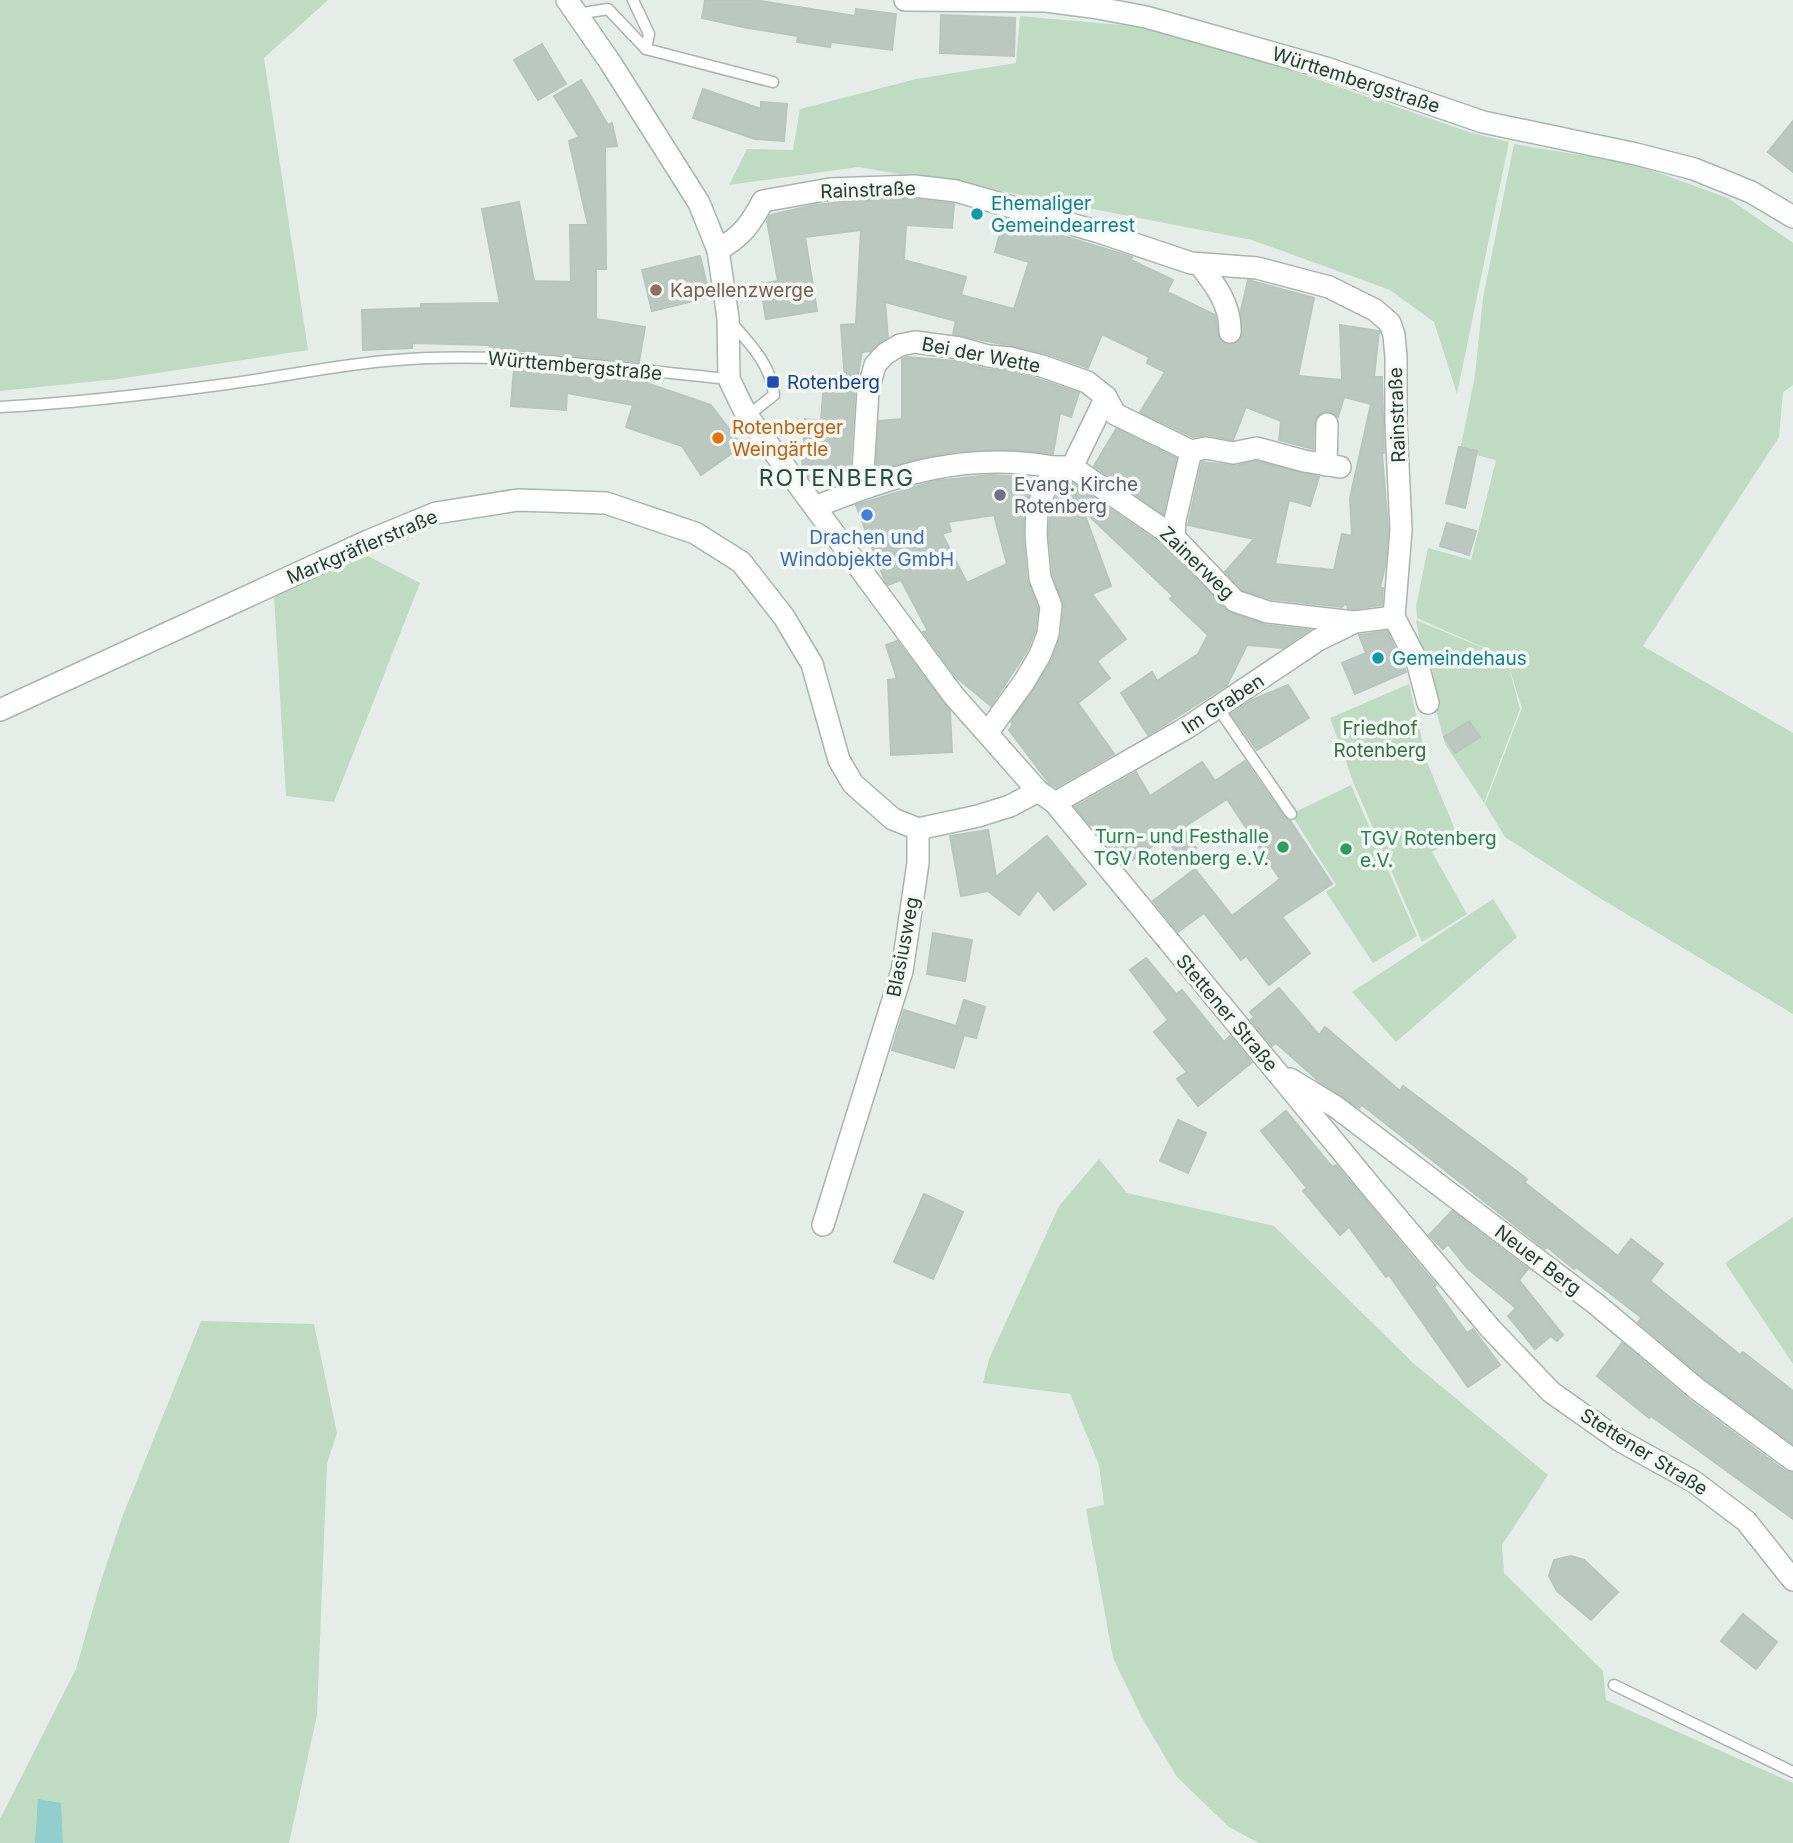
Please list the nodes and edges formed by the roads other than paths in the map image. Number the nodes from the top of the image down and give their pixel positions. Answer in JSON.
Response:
{"nodes":[{"id":1,"x":633,"y":0,"type":"edge"},
{"id":2,"x":905,"y":0,"type":"edge"},
{"id":3,"x":572,"y":7,"type":"edge"},
{"id":4,"x":646,"y":49,"type":"junction"},
{"id":5,"x":773,"y":82,"type":"dead end"},
{"id":6,"x":1793,"y":217,"type":"edge"},
{"id":7,"x":718,"y":250,"type":"junction"},
{"id":8,"x":1199,"y":264,"type":"junction"},
{"id":9,"x":728,"y":318,"type":"junction"},
{"id":10,"x":1230,"y":331,"type":"dead end"},
{"id":11,"x":729,"y":379,"type":"junction"},
{"id":12,"x":1106,"y":397,"type":"junction"},
{"id":13,"x":0,"y":407,"type":"edge"},
{"id":14,"x":746,"y":414,"type":"junction"},
{"id":15,"x":1327,"y":424,"type":"dead end"},
{"id":16,"x":1191,"y":451,"type":"junction"},
{"id":17,"x":1063,"y":467,"type":"junction"},
{"id":18,"x":862,"y":488,"type":"junction"},
{"id":19,"x":815,"y":507,"type":"junction"},
{"id":20,"x":1174,"y":537,"type":"junction"},
{"id":21,"x":1394,"y":617,"type":"junction"},
{"id":22,"x":1355,"y":622,"type":"junction"},
{"id":23,"x":1428,"y":703,"type":"dead end"},
{"id":24,"x":1218,"y":708,"type":"junction"},
{"id":25,"x":0,"y":710,"type":"edge"},
{"id":26,"x":988,"y":732,"type":"junction"},
{"id":27,"x":1047,"y":797,"type":"junction"},
{"id":28,"x":1291,"y":814,"type":"dead end"},
{"id":29,"x":918,"y":829,"type":"junction"},
{"id":30,"x":1275,"y":1070,"type":"junction"},
{"id":31,"x":823,"y":1225,"type":"dead end"},
{"id":32,"x":1793,"y":1460,"type":"edge"},
{"id":33,"x":1793,"y":1580,"type":"edge"},
{"id":34,"x":1614,"y":1685,"type":"dead end"},
{"id":35,"x":1793,"y":1772,"type":"edge"}],
"edges":[{"from":1,"to":4,"type":"lane"},
{"from":2,"to":6,"type":"street","name":"Württembergstraße"},
{"from":3,"to":4,"type":"lane"},
{"from":3,"to":7,"type":"street"},
{"from":4,"to":5,"type":"lane"},
{"from":7,"to":8,"type":"street","name":"Rainstraße"},
{"from":7,"to":9,"type":"street"},
{"from":8,"to":10,"type":"street"},
{"from":8,"to":21,"type":"street","name":"Rainstraße"},
{"from":9,"to":11,"type":"street"},
{"from":9,"to":14,"type":"lane"},
{"from":11,"to":13,"type":"lane","name":"Württembergstraße"},
{"from":11,"to":14,"type":"street","name":"Stettener Straße"},
{"from":12,"to":16,"type":"street","name":"Bei der Wette"},
{"from":12,"to":17,"type":"street"},
{"from":12,"to":18,"type":"street","name":"Bei der Wette"},
{"from":14,"to":19,"type":"street","name":"Stettener Straße"},
{"from":15,"to":16,"type":"street","name":"Bei der Wette"},
{"from":16,"to":20,"type":"street"},
{"from":17,"to":18,"type":"street"},
{"from":17,"to":20,"type":"street","name":"Zainerweg"},
{"from":17,"to":26,"type":"street"},
{"from":18,"to":19,"type":"street"},
{"from":19,"to":26,"type":"street","name":"Stettener Straße"},
{"from":20,"to":22,"type":"street","name":"Zainerweg"},
{"from":21,"to":22,"type":"street","name":"Im Graben"},
{"from":21,"to":23,"type":"street"},
{"from":22,"to":24,"type":"street","name":"Im Graben"},
{"from":24,"to":27,"type":"street","name":"Im Graben"},
{"from":24,"to":28,"type":"lane"},
{"from":25,"to":29,"type":"street","name":"Markgräflerstraße"},
{"from":26,"to":27,"type":"street","name":"Stettener Straße"},
{"from":27,"to":29,"type":"street"},
{"from":27,"to":30,"type":"street","name":"Stettener Straße"},
{"from":29,"to":31,"type":"street","name":"Blasiusweg"},
{"from":30,"to":32,"type":"street","name":"Neuer Berg"},
{"from":30,"to":33,"type":"street","name":"Stettener Straße"},
{"from":34,"to":35,"type":"lane"}]}
